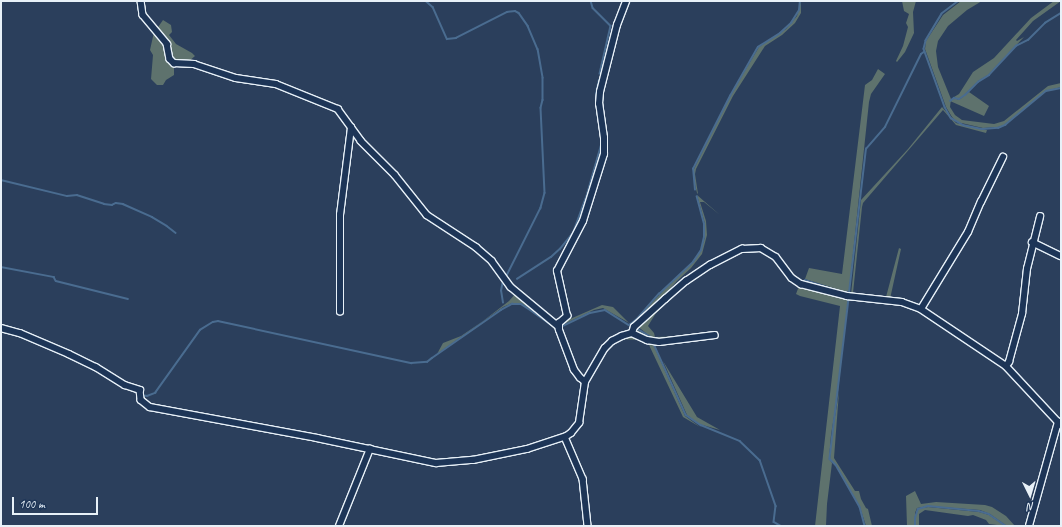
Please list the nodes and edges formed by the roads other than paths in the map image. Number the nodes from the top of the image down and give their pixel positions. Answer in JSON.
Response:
{"nodes":[{"id":1,"x":141,"y":1,"type":"edge"},
{"id":2,"x":626,"y":1,"type":"edge"},
{"id":3,"x":351,"y":128,"type":"junction"},
{"id":4,"x":1003,"y":157,"type":"dead end"},
{"id":5,"x":1040,"y":217,"type":"dead end"},
{"id":6,"x":1032,"y":242,"type":"junction"},
{"id":7,"x":1061,"y":256,"type":"edge"},
{"id":8,"x":921,"y":309,"type":"junction"},
{"id":9,"x":340,"y":312,"type":"dead end"},
{"id":10,"x":558,"y":326,"type":"junction"},
{"id":11,"x":1,"y":328,"type":"edge"},
{"id":12,"x":632,"y":333,"type":"junction"},
{"id":13,"x":715,"y":335,"type":"dead end"},
{"id":14,"x":1006,"y":366,"type":"junction"},
{"id":15,"x":585,"y":382,"type":"junction"},
{"id":16,"x":1060,"y":423,"type":"edge"},
{"id":17,"x":564,"y":437,"type":"junction"},
{"id":18,"x":370,"y":449,"type":"junction"},
{"id":19,"x":339,"y":526,"type":"edge"},
{"id":20,"x":588,"y":526,"type":"edge"},
{"id":21,"x":1029,"y":526,"type":"edge"}],
"edges":[{"from":1,"to":3,"type":"street"},
{"from":2,"to":10,"type":"street"},
{"from":3,"to":9,"type":"street"},
{"from":3,"to":10,"type":"street"},
{"from":4,"to":8,"type":"street"},
{"from":5,"to":6,"type":"street"},
{"from":6,"to":7,"type":"street"},
{"from":6,"to":14,"type":"street"},
{"from":8,"to":12,"type":"street"},
{"from":8,"to":14,"type":"street"},
{"from":10,"to":15,"type":"street"},
{"from":11,"to":18,"type":"street"},
{"from":12,"to":13,"type":"street"},
{"from":12,"to":15,"type":"street"},
{"from":14,"to":16,"type":"street"},
{"from":15,"to":17,"type":"street"},
{"from":16,"to":21,"type":"street"},
{"from":17,"to":18,"type":"street"},
{"from":17,"to":20,"type":"street"},
{"from":18,"to":19,"type":"street"}]}
